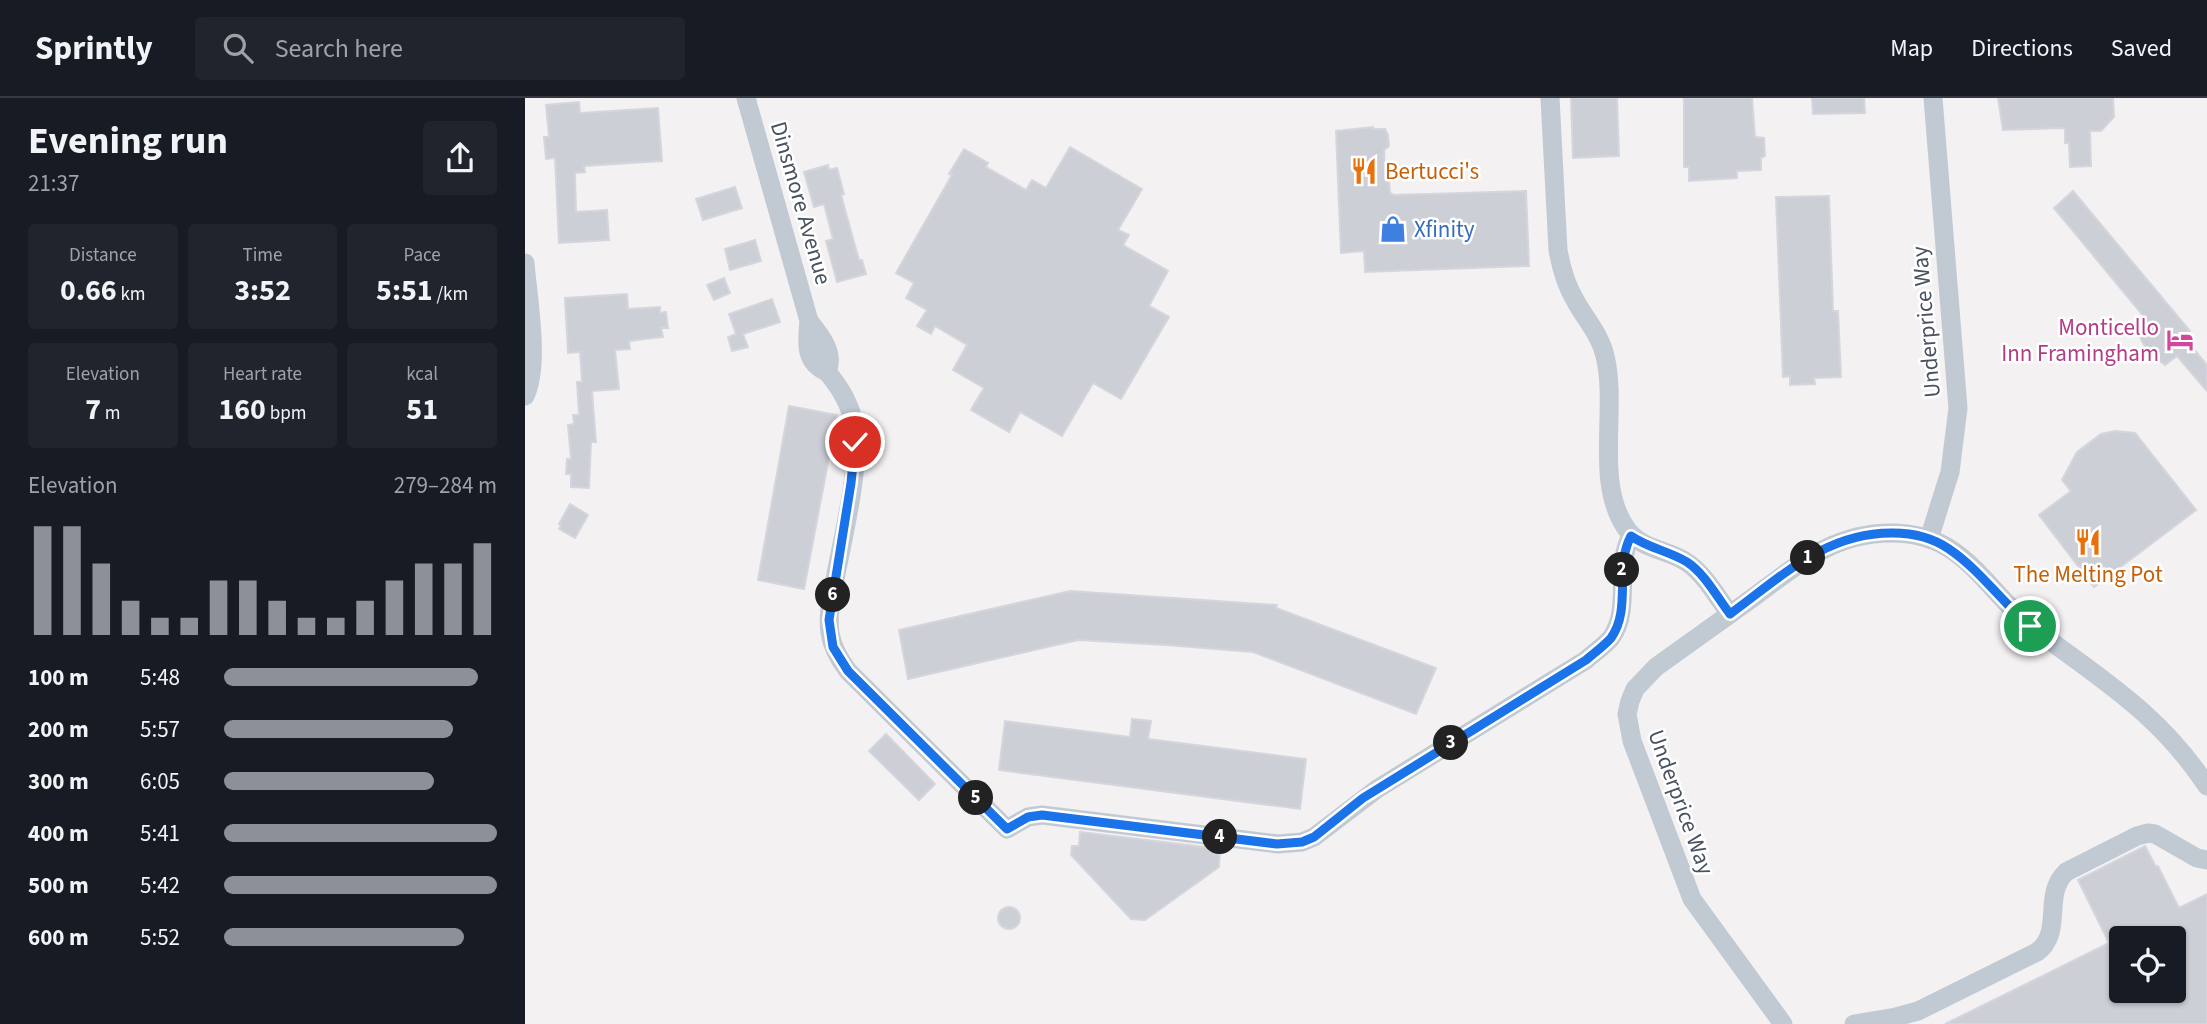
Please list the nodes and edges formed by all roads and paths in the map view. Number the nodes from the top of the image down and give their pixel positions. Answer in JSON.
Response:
{"nodes":[{"id":1,"x":746,"y":98,"type":"edge"},
{"id":2,"x":1550,"y":98,"type":"edge"},
{"id":3,"x":1933,"y":98,"type":"edge"},
{"id":4,"x":525,"y":263,"type":"edge"},
{"id":5,"x":525,"y":396,"type":"edge"},
{"id":6,"x":1631,"y":536,"type":"junction"},
{"id":7,"x":1929,"y":539,"type":"junction"},
{"id":8,"x":1730,"y":614,"type":"junction"},
{"id":9,"x":2207,"y":786,"type":"edge"},
{"id":10,"x":2207,"y":860,"type":"edge"},
{"id":11,"x":1783,"y":1024,"type":"edge"},
{"id":12,"x":1854,"y":1024,"type":"edge"}],
"edges":[{"from":1,"to":6,"type":"street","name":"Dinsmore Avenue"},
{"from":2,"to":6,"type":"street"},
{"from":3,"to":7,"type":"street","name":"Underprice Way"},
{"from":4,"to":5,"type":"street"},
{"from":6,"to":8,"type":"street"},
{"from":7,"to":8,"type":"street","name":"Underprice Way"},
{"from":7,"to":9,"type":"street","name":"Underprice Way"},
{"from":8,"to":11,"type":"street","name":"Underprice Way"},
{"from":10,"to":12,"type":"street"}]}
